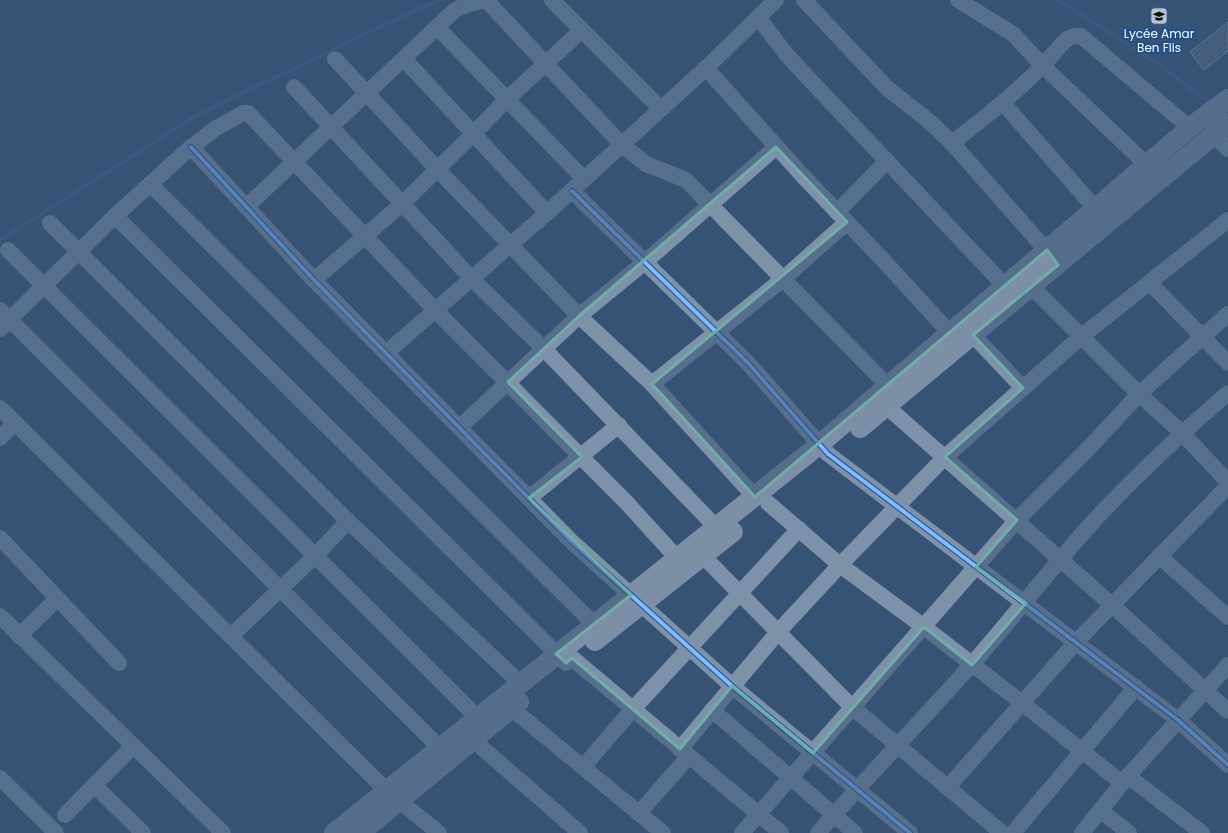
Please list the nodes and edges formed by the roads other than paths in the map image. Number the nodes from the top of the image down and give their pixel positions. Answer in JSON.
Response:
{"nodes":[{"id":1,"x":485,"y":0,"type":"edge"},
{"id":2,"x":552,"y":0,"type":"edge"},
{"id":3,"x":776,"y":0,"type":"edge"},
{"id":4,"x":804,"y":0,"type":"edge"},
{"id":5,"x":958,"y":0,"type":"edge"},
{"id":6,"x":758,"y":17,"type":"junction"},
{"id":7,"x":437,"y":27,"type":"junction"},
{"id":8,"x":582,"y":30,"type":"junction"},
{"id":9,"x":335,"y":59,"type":"dead end"},
{"id":10,"x":404,"y":59,"type":"junction"},
{"id":11,"x":545,"y":64,"type":"junction"},
{"id":12,"x":1043,"y":66,"type":"junction"},
{"id":13,"x":706,"y":68,"type":"junction"},
{"id":14,"x":294,"y":87,"type":"dead end"},
{"id":15,"x":367,"y":94,"type":"junction"},
{"id":16,"x":507,"y":99,"type":"junction"},
{"id":17,"x":1228,"y":99,"type":"edge"},
{"id":18,"x":1003,"y":103,"type":"junction"},
{"id":19,"x":661,"y":109,"type":"junction"},
{"id":20,"x":1192,"y":126,"type":"junction"},
{"id":21,"x":331,"y":128,"type":"junction"},
{"id":22,"x":1220,"y":129,"type":"edge"},
{"id":23,"x":474,"y":134,"type":"junction"},
{"id":24,"x":952,"y":143,"type":"junction"},
{"id":25,"x":622,"y":145,"type":"junction"},
{"id":26,"x":191,"y":147,"type":"junction"},
{"id":27,"x":776,"y":147,"type":"junction"},
{"id":28,"x":1228,"y":149,"type":"edge"},
{"id":29,"x":887,"y":161,"type":"junction"},
{"id":30,"x":295,"y":163,"type":"junction"},
{"id":31,"x":1146,"y":164,"type":"junction"},
{"id":32,"x":438,"y":170,"type":"junction"},
{"id":33,"x":584,"y":179,"type":"junction"},
{"id":34,"x":150,"y":184,"type":"junction"},
{"id":35,"x":572,"y":191,"type":"junction"},
{"id":36,"x":403,"y":203,"type":"junction"},
{"id":37,"x":711,"y":205,"type":"junction"},
{"id":38,"x":246,"y":207,"type":"junction"},
{"id":39,"x":1095,"y":208,"type":"junction"},
{"id":40,"x":547,"y":213,"type":"junction"},
{"id":41,"x":115,"y":216,"type":"junction"},
{"id":42,"x":842,"y":217,"type":"junction"},
{"id":43,"x":1228,"y":220,"type":"edge"},
{"id":44,"x":50,"y":222,"type":"dead end"},
{"id":45,"x":364,"y":237,"type":"junction"},
{"id":46,"x":512,"y":245,"type":"junction"},
{"id":47,"x":8,"y":250,"type":"dead end"},
{"id":48,"x":80,"y":251,"type":"junction"},
{"id":49,"x":1052,"y":258,"type":"junction"},
{"id":50,"x":645,"y":262,"type":"junction"},
{"id":51,"x":782,"y":278,"type":"junction"},
{"id":52,"x":472,"y":279,"type":"junction"},
{"id":53,"x":314,"y":280,"type":"junction"},
{"id":54,"x":1150,"y":283,"type":"junction"},
{"id":55,"x":44,"y":286,"type":"junction"},
{"id":56,"x":1005,"y":286,"type":"junction"},
{"id":57,"x":1031,"y":286,"type":"junction"},
{"id":58,"x":436,"y":311,"type":"junction"},
{"id":59,"x":1228,"y":314,"type":"edge"},
{"id":60,"x":579,"y":316,"type":"junction"},
{"id":61,"x":3,"y":319,"type":"edge"},
{"id":62,"x":715,"y":333,"type":"junction"},
{"id":63,"x":950,"y":333,"type":"junction"},
{"id":64,"x":973,"y":335,"type":"junction"},
{"id":65,"x":1082,"y":336,"type":"junction"},
{"id":66,"x":1201,"y":337,"type":"junction"},
{"id":67,"x":544,"y":349,"type":"junction"},
{"id":68,"x":386,"y":353,"type":"junction"},
{"id":69,"x":1228,"y":363,"type":"edge"},
{"id":70,"x":508,"y":382,"type":"junction"},
{"id":71,"x":652,"y":384,"type":"junction"},
{"id":72,"x":888,"y":386,"type":"junction"},
{"id":73,"x":1024,"y":388,"type":"junction"},
{"id":74,"x":1228,"y":393,"type":"edge"},
{"id":75,"x":1140,"y":394,"type":"junction"},
{"id":76,"x":886,"y":406,"type":"junction"},
{"id":77,"x":0,"y":408,"type":"edge"},
{"id":78,"x":15,"y":423,"type":"junction"},
{"id":79,"x":619,"y":425,"type":"junction"},
{"id":80,"x":460,"y":427,"type":"junction"},
{"id":81,"x":1182,"y":433,"type":"junction"},
{"id":82,"x":0,"y":438,"type":"edge"},
{"id":83,"x":824,"y":449,"type":"junction"},
{"id":84,"x":582,"y":457,"type":"junction"},
{"id":85,"x":945,"y":458,"type":"junction"},
{"id":86,"x":1228,"y":482,"type":"edge"},
{"id":87,"x":1228,"y":486,"type":"edge"},
{"id":88,"x":529,"y":498,"type":"junction"},
{"id":89,"x":762,"y":500,"type":"junction"},
{"id":90,"x":897,"y":506,"type":"junction"},
{"id":91,"x":1017,"y":520,"type":"junction"},
{"id":92,"x":348,"y":521,"type":"junction"},
{"id":93,"x":716,"y":527,"type":"junction"},
{"id":94,"x":799,"y":529,"type":"junction"},
{"id":95,"x":0,"y":538,"type":"edge"},
{"id":96,"x":316,"y":555,"type":"junction"},
{"id":97,"x":703,"y":556,"type":"junction"},
{"id":98,"x":1159,"y":556,"type":"junction"},
{"id":99,"x":677,"y":558,"type":"junction"},
{"id":100,"x":1060,"y":559,"type":"junction"},
{"id":101,"x":840,"y":565,"type":"junction"},
{"id":102,"x":976,"y":567,"type":"junction"},
{"id":103,"x":281,"y":589,"type":"junction"},
{"id":104,"x":740,"y":594,"type":"junction"},
{"id":105,"x":57,"y":599,"type":"junction"},
{"id":106,"x":636,"y":600,"type":"junction"},
{"id":107,"x":1026,"y":603,"type":"junction"},
{"id":108,"x":1112,"y":605,"type":"junction"},
{"id":109,"x":0,"y":616,"type":"edge"},
{"id":110,"x":1228,"y":617,"type":"edge"},
{"id":111,"x":594,"y":624,"type":"junction"},
{"id":112,"x":924,"y":627,"type":"junction"},
{"id":113,"x":778,"y":632,"type":"junction"},
{"id":114,"x":19,"y":636,"type":"junction"},
{"id":115,"x":231,"y":636,"type":"junction"},
{"id":116,"x":1077,"y":641,"type":"junction"},
{"id":117,"x":689,"y":648,"type":"junction"},
{"id":118,"x":565,"y":659,"type":"junction"},
{"id":119,"x":118,"y":663,"type":"dead end"},
{"id":120,"x":1228,"y":664,"type":"edge"},
{"id":121,"x":972,"y":665,"type":"junction"},
{"id":122,"x":520,"y":684,"type":"junction"},
{"id":123,"x":732,"y":686,"type":"junction"},
{"id":124,"x":1136,"y":687,"type":"junction"},
{"id":125,"x":1206,"y":690,"type":"junction"},
{"id":126,"x":1022,"y":703,"type":"junction"},
{"id":127,"x":511,"y":708,"type":"junction"},
{"id":128,"x":634,"y":708,"type":"junction"},
{"id":129,"x":853,"y":708,"type":"junction"},
{"id":130,"x":712,"y":710,"type":"junction"},
{"id":131,"x":1228,"y":711,"type":"edge"},
{"id":132,"x":478,"y":718,"type":"junction"},
{"id":133,"x":1178,"y":720,"type":"junction"},
{"id":134,"x":468,"y":735,"type":"junction"},
{"id":135,"x":897,"y":745,"type":"junction"},
{"id":136,"x":133,"y":746,"type":"junction"},
{"id":137,"x":440,"y":748,"type":"junction"},
{"id":138,"x":1081,"y":750,"type":"junction"},
{"id":139,"x":684,"y":752,"type":"junction"},
{"id":140,"x":813,"y":753,"type":"junction"},
{"id":141,"x":1228,"y":765,"type":"edge"},
{"id":142,"x":583,"y":767,"type":"junction"},
{"id":143,"x":0,"y":778,"type":"edge"},
{"id":144,"x":791,"y":779,"type":"junction"},
{"id":145,"x":1125,"y":780,"type":"junction"},
{"id":146,"x":94,"y":785,"type":"junction"},
{"id":147,"x":948,"y":788,"type":"junction"},
{"id":148,"x":856,"y":789,"type":"junction"},
{"id":149,"x":393,"y":796,"type":"junction"},
{"id":150,"x":1100,"y":810,"type":"junction"},
{"id":151,"x":639,"y":813,"type":"junction"},
{"id":152,"x":759,"y":814,"type":"junction"},
{"id":153,"x":65,"y":815,"type":"dead end"},
{"id":154,"x":834,"y":815,"type":"junction"},
{"id":155,"x":56,"y":833,"type":"edge"},
{"id":156,"x":143,"y":833,"type":"edge"},
{"id":157,"x":223,"y":833,"type":"edge"},
{"id":158,"x":334,"y":833,"type":"edge"},
{"id":159,"x":360,"y":833,"type":"edge"},
{"id":160,"x":439,"y":833,"type":"edge"},
{"id":161,"x":580,"y":833,"type":"edge"},
{"id":162,"x":663,"y":833,"type":"edge"},
{"id":163,"x":742,"y":833,"type":"edge"},
{"id":164,"x":781,"y":833,"type":"edge"},
{"id":165,"x":818,"y":833,"type":"edge"},
{"id":166,"x":855,"y":833,"type":"edge"},
{"id":167,"x":910,"y":833,"type":"edge"},
{"id":168,"x":1002,"y":833,"type":"edge"},
{"id":169,"x":1013,"y":833,"type":"edge"},
{"id":170,"x":1082,"y":833,"type":"edge"},
{"id":171,"x":1129,"y":833,"type":"edge"},
{"id":172,"x":1202,"y":833,"type":"edge"}],
"edges":[{"from":1,"to":7,"type":"street"},
{"from":1,"to":11,"type":"street"},
{"from":2,"to":8,"type":"street"},
{"from":3,"to":6,"type":"street"},
{"from":4,"to":24,"type":"street"},
{"from":5,"to":12,"type":"street"},
{"from":6,"to":13,"type":"street"},
{"from":6,"to":29,"type":"street"},
{"from":7,"to":10,"type":"street"},
{"from":7,"to":16,"type":"street"},
{"from":8,"to":11,"type":"street"},
{"from":8,"to":19,"type":"street"},
{"from":9,"to":15,"type":"street"},
{"from":10,"to":15,"type":"street"},
{"from":10,"to":23,"type":"street"},
{"from":11,"to":16,"type":"street"},
{"from":11,"to":25,"type":"street"},
{"from":12,"to":18,"type":"street"},
{"from":12,"to":20,"type":"street"},
{"from":12,"to":31,"type":"street"},
{"from":13,"to":19,"type":"street"},
{"from":13,"to":27,"type":"street"},
{"from":14,"to":21,"type":"street"},
{"from":15,"to":21,"type":"street"},
{"from":15,"to":32,"type":"street"},
{"from":16,"to":23,"type":"street"},
{"from":16,"to":33,"type":"street"},
{"from":17,"to":20,"type":"main road"},
{"from":18,"to":24,"type":"street"},
{"from":18,"to":39,"type":"street"},
{"from":19,"to":25,"type":"street"},
{"from":20,"to":31,"type":"main road"},
{"from":21,"to":30,"type":"street"},
{"from":21,"to":36,"type":"street"},
{"from":22,"to":28,"type":"street"},
{"from":22,"to":49,"type":"main road"},
{"from":23,"to":32,"type":"street"},
{"from":23,"to":40,"type":"street"},
{"from":24,"to":49,"type":"street"},
{"from":25,"to":33,"type":"street"},
{"from":25,"to":37,"type":"street"},
{"from":26,"to":30,"type":"street"},
{"from":26,"to":34,"type":"street"},
{"from":26,"to":38,"type":"street"},
{"from":27,"to":37,"type":"street"},
{"from":27,"to":42,"type":"street"},
{"from":29,"to":42,"type":"street"},
{"from":29,"to":56,"type":"street"},
{"from":30,"to":38,"type":"street"},
{"from":30,"to":45,"type":"street"},
{"from":31,"to":39,"type":"main road"},
{"from":32,"to":36,"type":"street"},
{"from":32,"to":46,"type":"street"},
{"from":33,"to":35,"type":"street"},
{"from":34,"to":41,"type":"street"},
{"from":34,"to":111,"type":"street"},
{"from":35,"to":40,"type":"street"},
{"from":35,"to":50,"type":"street"},
{"from":36,"to":45,"type":"street"},
{"from":36,"to":52,"type":"street"},
{"from":37,"to":50,"type":"street"},
{"from":37,"to":51,"type":"street"},
{"from":38,"to":53,"type":"street"},
{"from":39,"to":49,"type":"main road"},
{"from":40,"to":46,"type":"street"},
{"from":41,"to":48,"type":"street"},
{"from":41,"to":118,"type":"street"},
{"from":42,"to":51,"type":"street"},
{"from":42,"to":63,"type":"street"},
{"from":43,"to":54,"type":"street"},
{"from":44,"to":48,"type":"street"},
{"from":45,"to":53,"type":"street"},
{"from":45,"to":58,"type":"street"},
{"from":46,"to":52,"type":"street"},
{"from":46,"to":60,"type":"street"},
{"from":47,"to":55,"type":"street"},
{"from":48,"to":55,"type":"street"},
{"from":48,"to":92,"type":"street"},
{"from":49,"to":56,"type":"main road"},
{"from":49,"to":57,"type":"main road"},
{"from":50,"to":60,"type":"street"},
{"from":50,"to":62,"type":"street"},
{"from":51,"to":62,"type":"street"},
{"from":51,"to":72,"type":"street"},
{"from":52,"to":58,"type":"street"},
{"from":52,"to":67,"type":"street"},
{"from":53,"to":68,"type":"street"},
{"from":54,"to":65,"type":"street"},
{"from":54,"to":66,"type":"street"},
{"from":55,"to":61,"type":"street"},
{"from":55,"to":96,"type":"street"},
{"from":56,"to":63,"type":"main road"},
{"from":57,"to":64,"type":"main road"},
{"from":57,"to":65,"type":"street"},
{"from":58,"to":68,"type":"street"},
{"from":58,"to":70,"type":"street"},
{"from":59,"to":66,"type":"street"},
{"from":60,"to":67,"type":"street"},
{"from":60,"to":71,"type":"street"},
{"from":61,"to":103,"type":"street"},
{"from":62,"to":71,"type":"street"},
{"from":62,"to":83,"type":"street"},
{"from":63,"to":72,"type":"main road"},
{"from":64,"to":73,"type":"street"},
{"from":64,"to":76,"type":"main road"},
{"from":65,"to":73,"type":"street"},
{"from":65,"to":75,"type":"street"},
{"from":66,"to":69,"type":"street"},
{"from":66,"to":75,"type":"street"},
{"from":67,"to":70,"type":"street"},
{"from":67,"to":79,"type":"street"},
{"from":68,"to":80,"type":"street"},
{"from":70,"to":80,"type":"street"},
{"from":70,"to":84,"type":"street"},
{"from":71,"to":89,"type":"street"},
{"from":72,"to":83,"type":"main road"},
{"from":73,"to":85,"type":"street"},
{"from":74,"to":81,"type":"street"},
{"from":75,"to":81,"type":"street"},
{"from":75,"to":91,"type":"street"},
{"from":76,"to":83,"type":"main road"},
{"from":76,"to":85,"type":"street"},
{"from":77,"to":78,"type":"street"},
{"from":78,"to":82,"type":"street"},
{"from":78,"to":115,"type":"street"},
{"from":79,"to":84,"type":"street"},
{"from":79,"to":93,"type":"street"},
{"from":80,"to":88,"type":"street"},
{"from":81,"to":86,"type":"street"},
{"from":81,"to":100,"type":"street"},
{"from":83,"to":89,"type":"main road"},
{"from":83,"to":90,"type":"street"},
{"from":84,"to":88,"type":"street"},
{"from":84,"to":99,"type":"street"},
{"from":85,"to":90,"type":"street"},
{"from":85,"to":91,"type":"street"},
{"from":87,"to":98,"type":"street"},
{"from":88,"to":106,"type":"street"},
{"from":89,"to":93,"type":"main road"},
{"from":89,"to":94,"type":"street"},
{"from":89,"to":97,"type":"main road"},
{"from":90,"to":101,"type":"street"},
{"from":90,"to":102,"type":"street"},
{"from":91,"to":100,"type":"street"},
{"from":91,"to":102,"type":"street"},
{"from":92,"to":96,"type":"street"},
{"from":92,"to":122,"type":"street"},
{"from":93,"to":99,"type":"main road"},
{"from":94,"to":101,"type":"street"},
{"from":94,"to":104,"type":"street"},
{"from":95,"to":105,"type":"street"},
{"from":96,"to":103,"type":"street"},
{"from":96,"to":132,"type":"street"},
{"from":97,"to":104,"type":"street"},
{"from":97,"to":106,"type":"main road"},
{"from":98,"to":108,"type":"street"},
{"from":98,"to":110,"type":"street"},
{"from":99,"to":106,"type":"main road"},
{"from":100,"to":107,"type":"street"},
{"from":100,"to":108,"type":"street"},
{"from":101,"to":112,"type":"street"},
{"from":101,"to":113,"type":"street"},
{"from":102,"to":107,"type":"street"},
{"from":102,"to":112,"type":"street"},
{"from":103,"to":115,"type":"street"},
{"from":103,"to":137,"type":"street"},
{"from":104,"to":113,"type":"street"},
{"from":104,"to":117,"type":"street"},
{"from":105,"to":114,"type":"street"},
{"from":105,"to":119,"type":"street"},
{"from":106,"to":111,"type":"main road"},
{"from":106,"to":117,"type":"street"},
{"from":106,"to":118,"type":"main road"},
{"from":107,"to":116,"type":"street"},
{"from":107,"to":121,"type":"street"},
{"from":108,"to":116,"type":"street"},
{"from":108,"to":125,"type":"street"},
{"from":109,"to":114,"type":"street"},
{"from":111,"to":118,"type":"main road"},
{"from":112,"to":121,"type":"street"},
{"from":112,"to":129,"type":"street"},
{"from":113,"to":123,"type":"street"},
{"from":113,"to":129,"type":"street"},
{"from":114,"to":136,"type":"street"},
{"from":115,"to":149,"type":"street"},
{"from":116,"to":124,"type":"street"},
{"from":116,"to":126,"type":"street"},
{"from":117,"to":123,"type":"street"},
{"from":117,"to":128,"type":"street"},
{"from":118,"to":122,"type":"main road"},
{"from":118,"to":127,"type":"main road"},
{"from":118,"to":128,"type":"street"},
{"from":120,"to":125,"type":"street"},
{"from":121,"to":126,"type":"street"},
{"from":121,"to":135,"type":"street"},
{"from":122,"to":132,"type":"main road"},
{"from":123,"to":130,"type":"street"},
{"from":123,"to":140,"type":"street"},
{"from":124,"to":133,"type":"street"},
{"from":124,"to":138,"type":"street"},
{"from":125,"to":131,"type":"street"},
{"from":125,"to":133,"type":"street"},
{"from":126,"to":138,"type":"street"},
{"from":126,"to":147,"type":"street"},
{"from":127,"to":134,"type":"main road"},
{"from":127,"to":142,"type":"street"},
{"from":128,"to":139,"type":"street"},
{"from":128,"to":142,"type":"street"},
{"from":129,"to":135,"type":"street"},
{"from":129,"to":140,"type":"street"},
{"from":130,"to":139,"type":"street"},
{"from":130,"to":144,"type":"street"},
{"from":132,"to":134,"type":"main road"},
{"from":133,"to":141,"type":"street"},
{"from":133,"to":145,"type":"street"},
{"from":134,"to":137,"type":"main road"},
{"from":134,"to":149,"type":"main road"},
{"from":134,"to":161,"type":"street"},
{"from":135,"to":147,"type":"street"},
{"from":135,"to":148,"type":"street"},
{"from":136,"to":146,"type":"street"},
{"from":136,"to":157,"type":"street"},
{"from":137,"to":149,"type":"main road"},
{"from":138,"to":145,"type":"street"},
{"from":138,"to":169,"type":"street"},
{"from":139,"to":151,"type":"street"},
{"from":139,"to":152,"type":"street"},
{"from":140,"to":144,"type":"street"},
{"from":140,"to":148,"type":"street"},
{"from":142,"to":151,"type":"street"},
{"from":143,"to":155,"type":"street"},
{"from":144,"to":152,"type":"street"},
{"from":144,"to":154,"type":"street"},
{"from":145,"to":150,"type":"street"},
{"from":145,"to":172,"type":"street"},
{"from":146,"to":153,"type":"street"},
{"from":146,"to":156,"type":"street"},
{"from":147,"to":168,"type":"street"},
{"from":148,"to":154,"type":"street"},
{"from":148,"to":167,"type":"street"},
{"from":149,"to":158,"type":"main road"},
{"from":149,"to":159,"type":"main road"},
{"from":149,"to":160,"type":"street"},
{"from":150,"to":170,"type":"street"},
{"from":150,"to":171,"type":"street"},
{"from":151,"to":162,"type":"street"},
{"from":152,"to":163,"type":"street"},
{"from":152,"to":164,"type":"street"},
{"from":154,"to":165,"type":"street"},
{"from":154,"to":166,"type":"street"}]}
